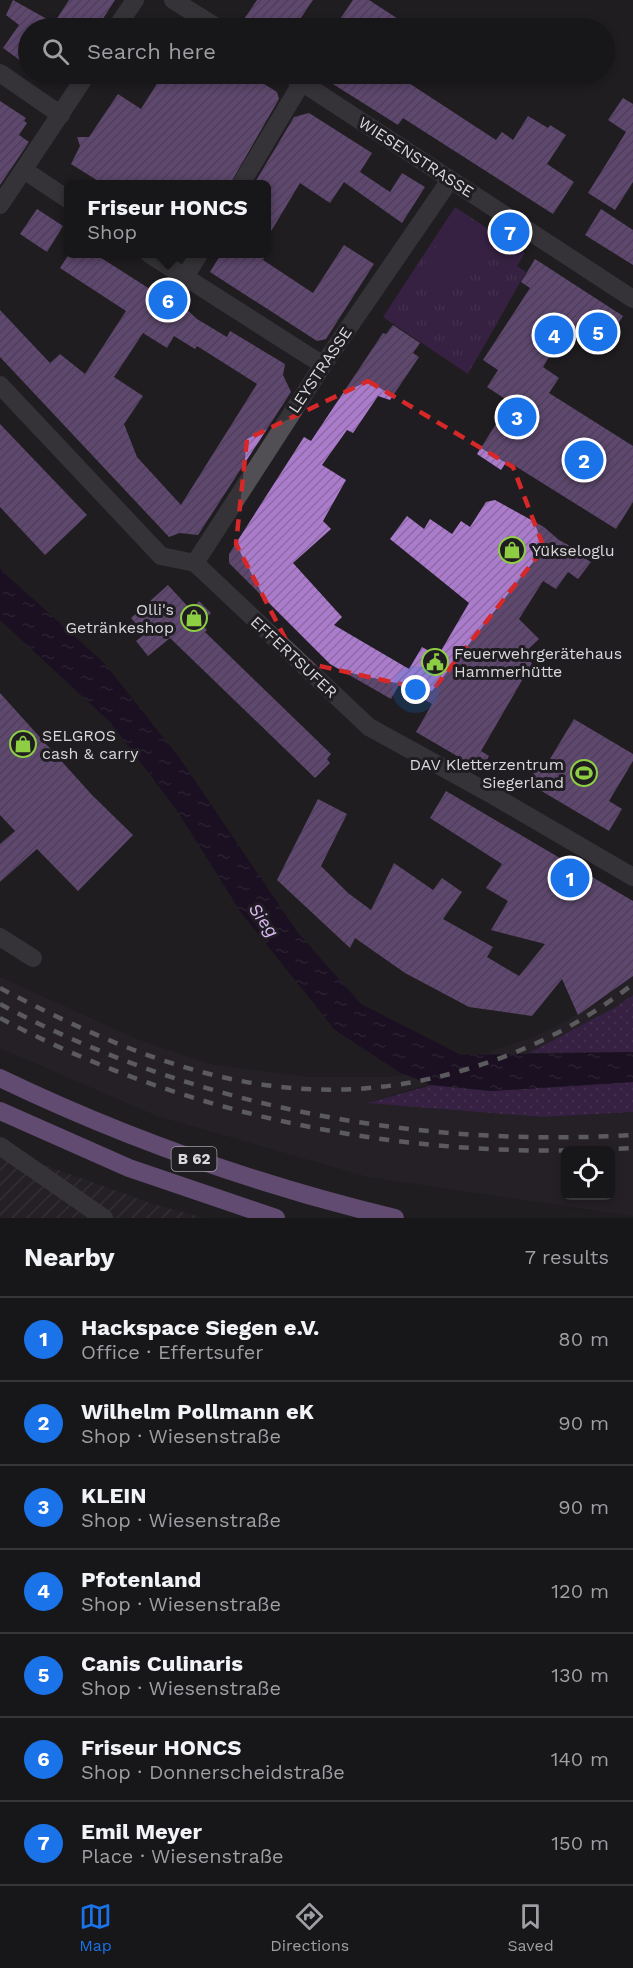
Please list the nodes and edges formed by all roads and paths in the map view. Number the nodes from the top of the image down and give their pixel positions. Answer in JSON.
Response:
{"nodes":[{"id":1,"x":135,"y":0,"type":"edge"},
{"id":2,"x":173,"y":0,"type":"edge"},
{"id":3,"x":123,"y":18,"type":"edge"},
{"id":4,"x":202,"y":18,"type":"edge"},
{"id":5,"x":0,"y":73,"type":"edge"},
{"id":6,"x":81,"y":84,"type":"edge"},
{"id":7,"x":292,"y":84,"type":"edge"},
{"id":8,"x":304,"y":84,"type":"edge"},
{"id":9,"x":61,"y":115,"type":"junction"},
{"id":10,"x":24,"y":170,"type":"junction"},
{"id":11,"x":243,"y":180,"type":"edge"},
{"id":12,"x":450,"y":180,"type":"junction"},
{"id":13,"x":64,"y":197,"type":"edge"},
{"id":14,"x":0,"y":205,"type":"edge"},
{"id":15,"x":155,"y":258,"type":"edge"},
{"id":16,"x":197,"y":258,"type":"edge"},
{"id":17,"x":185,"y":277,"type":"junction"},
{"id":18,"x":633,"y":299,"type":"edge"},
{"id":19,"x":323,"y":365,"type":"junction"},
{"id":20,"x":0,"y":385,"type":"edge"},
{"id":21,"x":195,"y":563,"type":"junction"},
{"id":22,"x":633,"y":878,"type":"edge"},
{"id":23,"x":0,"y":937,"type":"edge"},
{"id":24,"x":33,"y":958,"type":"dead end"},
{"id":25,"x":0,"y":1078,"type":"edge"},
{"id":26,"x":0,"y":1112,"type":"edge"},
{"id":27,"x":0,"y":1146,"type":"edge"},
{"id":28,"x":104,"y":1218,"type":"edge"},
{"id":29,"x":276,"y":1218,"type":"edge"},
{"id":30,"x":395,"y":1218,"type":"edge"}],
"edges":[{"from":1,"to":3,"type":"street"},
{"from":2,"to":4,"type":"street"},
{"from":5,"to":9,"type":"street"},
{"from":6,"to":9,"type":"street"},
{"from":7,"to":11,"type":"street"},
{"from":8,"to":12,"type":"street","name":"WIESENSTRASSE"},
{"from":9,"to":10,"type":"street"},
{"from":10,"to":13,"type":"street"},
{"from":10,"to":14,"type":"street"},
{"from":12,"to":18,"type":"street","name":"WIESENSTRASSE"},
{"from":12,"to":19,"type":"street","name":"LEYSTRASSE"},
{"from":15,"to":17,"type":"street"},
{"from":16,"to":17,"type":"street"},
{"from":17,"to":19,"type":"street"},
{"from":19,"to":21,"type":"street","name":"LEYSTRASSE"},
{"from":20,"to":21,"type":"street"},
{"from":21,"to":22,"type":"street","name":"EFFERTSUFER"},
{"from":23,"to":24,"type":"street"},
{"from":25,"to":30,"type":"highway","number":"B 62"},
{"from":26,"to":29,"type":"highway","number":"B 62"},
{"from":27,"to":28,"type":"street"}]}
